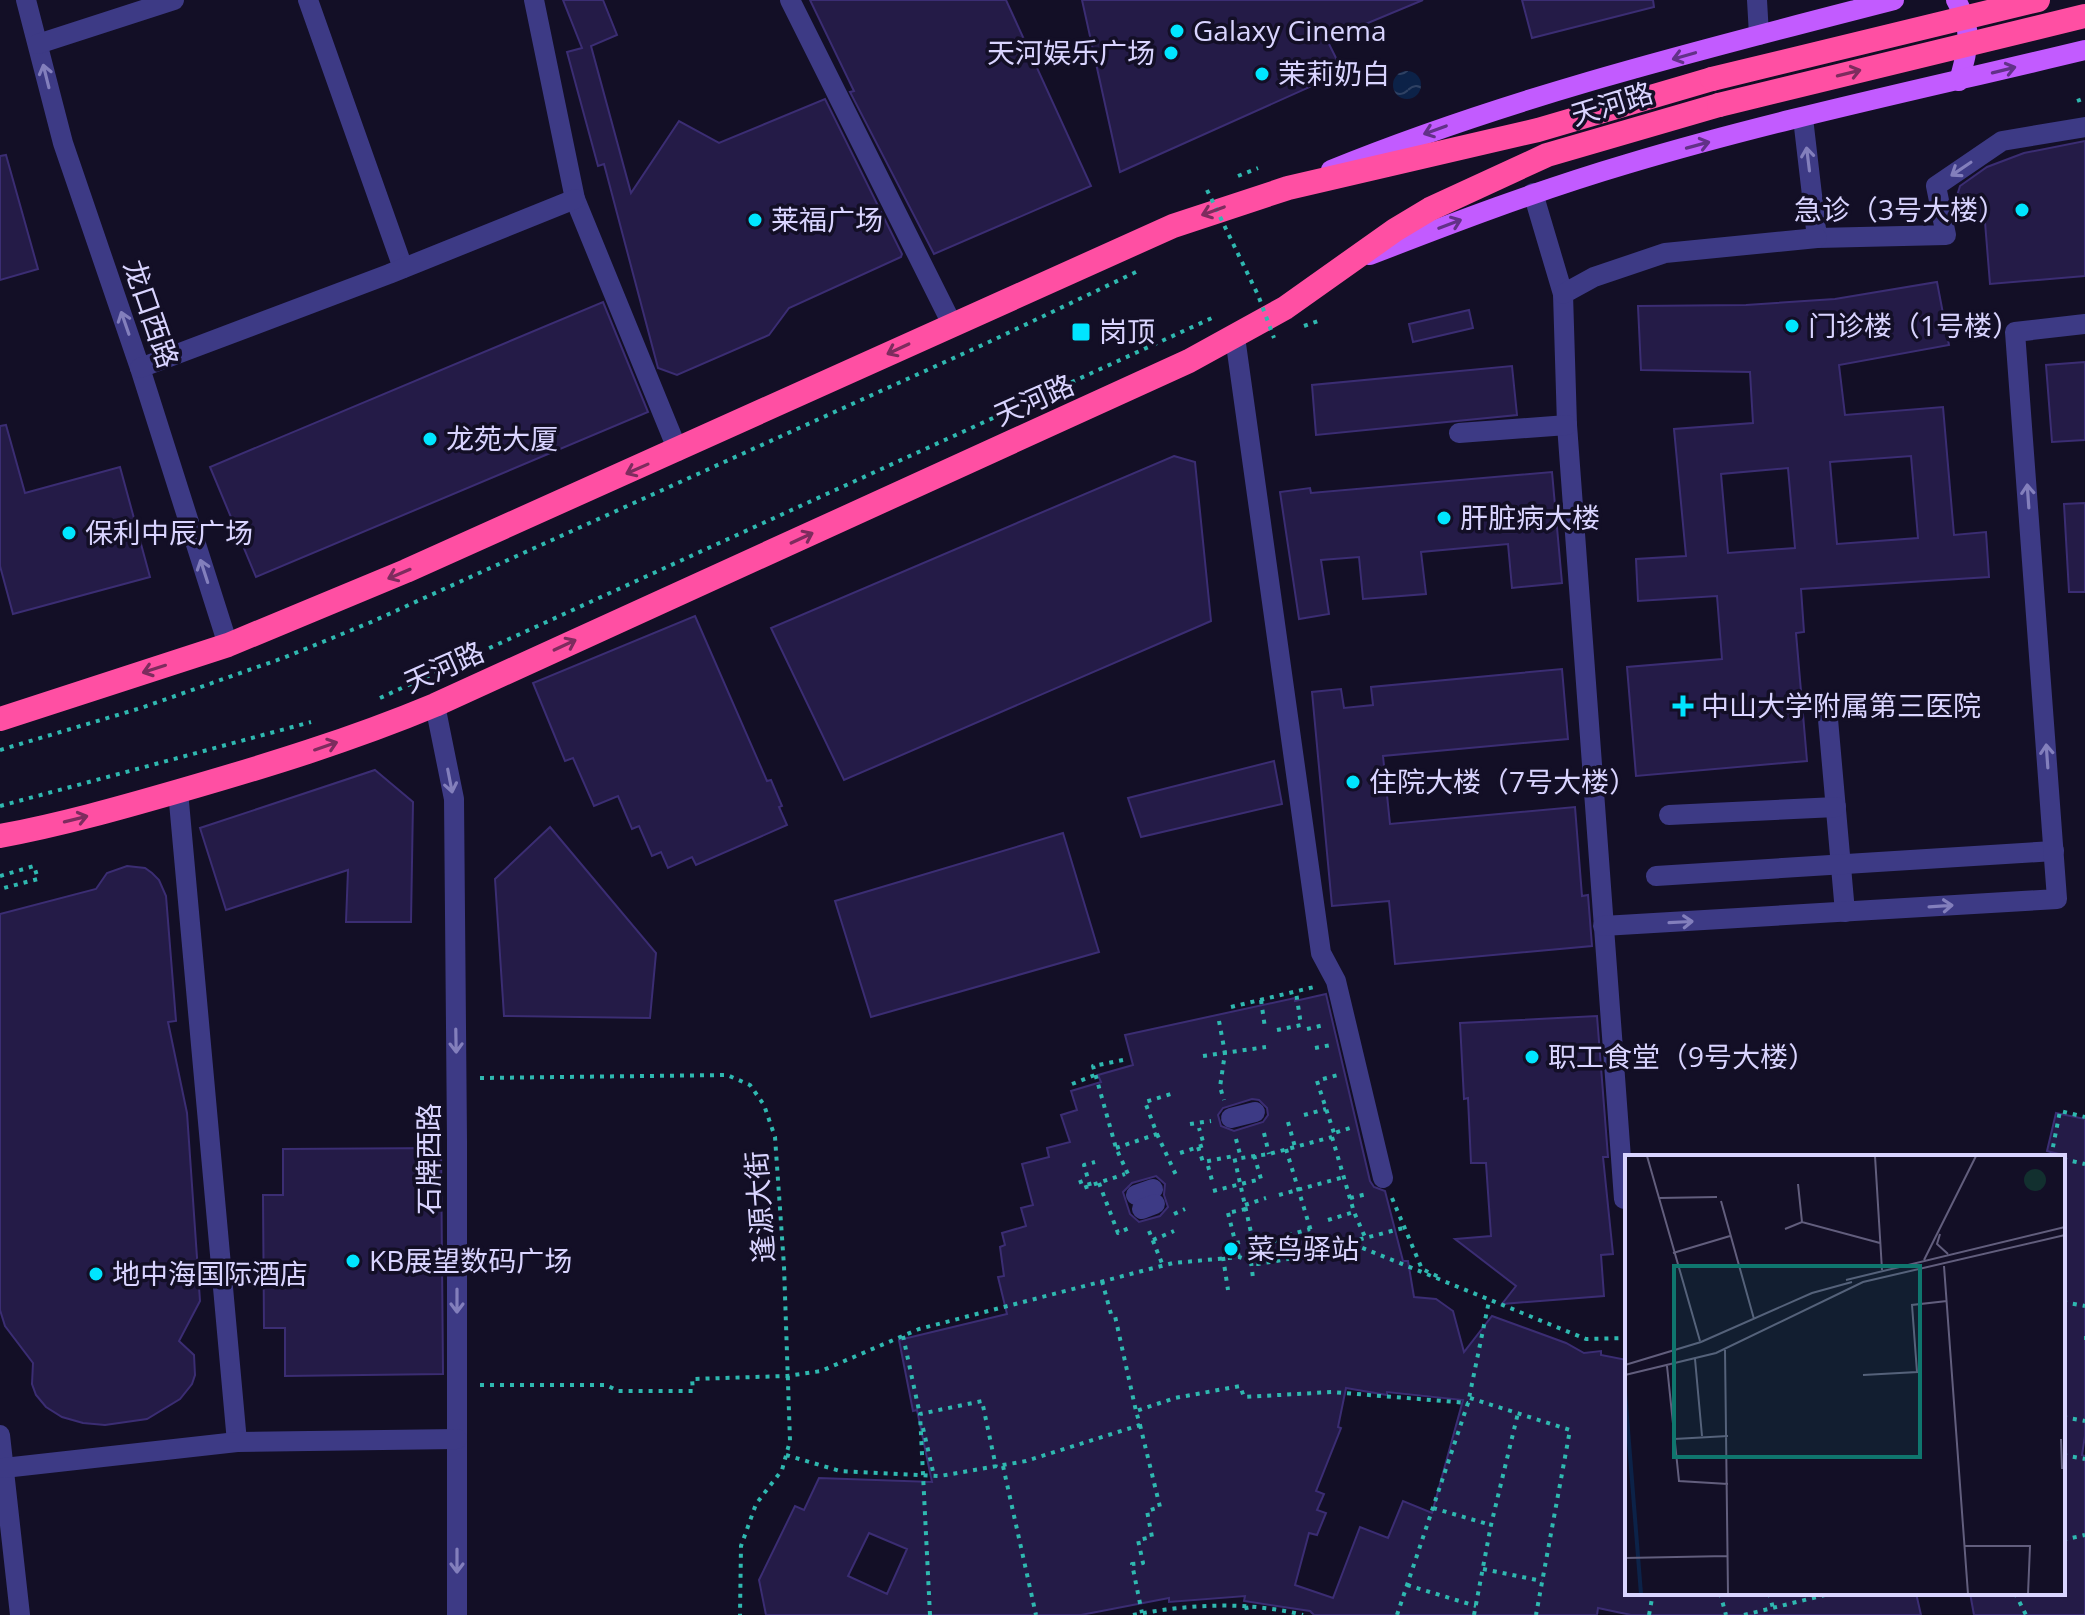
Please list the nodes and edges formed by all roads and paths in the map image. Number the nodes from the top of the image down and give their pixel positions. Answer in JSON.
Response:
{"nodes":[{"id":1,"x":26,"y":0,"type":"edge"},
{"id":2,"x":174,"y":0,"type":"edge"},
{"id":3,"x":308,"y":0,"type":"edge"},
{"id":4,"x":534,"y":0,"type":"edge"},
{"id":5,"x":790,"y":0,"type":"edge"},
{"id":6,"x":1757,"y":0,"type":"edge"},
{"id":7,"x":1894,"y":0,"type":"edge"},
{"id":8,"x":1956,"y":0,"type":"edge"},
{"id":9,"x":2038,"y":0,"type":"edge"},
{"id":10,"x":2085,"y":16,"type":"edge"},
{"id":11,"x":1759,"y":35,"type":"junction"},
{"id":12,"x":38,"y":44,"type":"junction"},
{"id":13,"x":2085,"y":50,"type":"edge"},
{"id":14,"x":1959,"y":81,"type":"junction"},
{"id":15,"x":2085,"y":98,"type":"edge"},
{"id":16,"x":2077,"y":101,"type":"dead end"},
{"id":17,"x":1803,"y":118,"type":"junction"},
{"id":18,"x":2085,"y":127,"type":"edge"},
{"id":19,"x":1288,"y":188,"type":"junction"},
{"id":20,"x":1207,"y":190,"type":"dead end"},
{"id":21,"x":1533,"y":193,"type":"junction"},
{"id":22,"x":575,"y":199,"type":"junction"},
{"id":23,"x":1817,"y":238,"type":"junction"},
{"id":24,"x":1351,"y":262,"type":"junction"},
{"id":25,"x":403,"y":268,"type":"junction"},
{"id":26,"x":1140,"y":270,"type":"dead end"},
{"id":27,"x":1563,"y":294,"type":"junction"},
{"id":28,"x":952,"y":324,"type":"junction"},
{"id":29,"x":2085,"y":324,"type":"edge"},
{"id":30,"x":1196,"y":326,"type":"dead end"},
{"id":31,"x":1235,"y":337,"type":"junction"},
{"id":32,"x":1274,"y":338,"type":"dead end"},
{"id":33,"x":140,"y":368,"type":"junction"},
{"id":34,"x":1567,"y":425,"type":"junction"},
{"id":35,"x":1459,"y":433,"type":"dead end"},
{"id":36,"x":678,"y":451,"type":"junction"},
{"id":37,"x":228,"y":645,"type":"junction"},
{"id":38,"x":374,"y":701,"type":"dead end"},
{"id":39,"x":435,"y":705,"type":"junction"},
{"id":40,"x":1827,"y":708,"type":"dead end"},
{"id":41,"x":0,"y":719,"type":"edge"},
{"id":42,"x":317,"y":721,"type":"dead end"},
{"id":43,"x":0,"y":750,"type":"edge"},
{"id":44,"x":178,"y":791,"type":"junction"},
{"id":45,"x":0,"y":806,"type":"edge"},
{"id":46,"x":1836,"y":807,"type":"junction"},
{"id":47,"x":1669,"y":815,"type":"dead end"},
{"id":48,"x":0,"y":836,"type":"edge"},
{"id":49,"x":2054,"y":851,"type":"junction"},
{"id":50,"x":1841,"y":864,"type":"junction"},
{"id":51,"x":0,"y":876,"type":"edge"},
{"id":52,"x":1656,"y":876,"type":"dead end"},
{"id":53,"x":0,"y":889,"type":"edge"},
{"id":54,"x":1845,"y":912,"type":"junction"},
{"id":55,"x":1603,"y":926,"type":"junction"},
{"id":56,"x":1336,"y":981,"type":"junction"},
{"id":57,"x":1296,"y":992,"type":"junction"},
{"id":58,"x":1261,"y":1000,"type":"junction"},
{"id":59,"x":1231,"y":1007,"type":"dead end"},
{"id":60,"x":1219,"y":1021,"type":"dead end"},
{"id":61,"x":1265,"y":1028,"type":"dead end"},
{"id":62,"x":1277,"y":1030,"type":"dead end"},
{"id":63,"x":1266,"y":1047,"type":"dead end"},
{"id":64,"x":1225,"y":1053,"type":"junction"},
{"id":65,"x":1203,"y":1056,"type":"dead end"},
{"id":66,"x":1123,"y":1060,"type":"dead end"},
{"id":67,"x":1095,"y":1075,"type":"junction"},
{"id":68,"x":457,"y":1079,"type":"junction"},
{"id":69,"x":1317,"y":1081,"type":"dead end"},
{"id":70,"x":1072,"y":1084,"type":"dead end"},
{"id":71,"x":1171,"y":1094,"type":"dead end"},
{"id":72,"x":1326,"y":1109,"type":"junction"},
{"id":73,"x":1304,"y":1115,"type":"dead end"},
{"id":74,"x":2085,"y":1117,"type":"edge"},
{"id":75,"x":1231,"y":1118,"type":"junction"},
{"id":76,"x":1259,"y":1120,"type":"joint"},
{"id":77,"x":1288,"y":1122,"type":"dead end"},
{"id":78,"x":1367,"y":1122,"type":"junction"},
{"id":79,"x":1199,"y":1128,"type":"dead end"},
{"id":80,"x":1157,"y":1134,"type":"junction"},
{"id":81,"x":1333,"y":1135,"type":"junction"},
{"id":82,"x":1198,"y":1147,"type":"junction"},
{"id":83,"x":1295,"y":1147,"type":"junction"},
{"id":84,"x":1116,"y":1148,"type":"junction"},
{"id":85,"x":1286,"y":1149,"type":"junction"},
{"id":86,"x":1180,"y":1153,"type":"dead end"},
{"id":87,"x":1269,"y":1154,"type":"junction"},
{"id":88,"x":1254,"y":1155,"type":"junction"},
{"id":89,"x":2051,"y":1155,"type":"edge"},
{"id":90,"x":1238,"y":1159,"type":"junction"},
{"id":91,"x":2065,"y":1159,"type":"edge"},
{"id":92,"x":1095,"y":1162,"type":"dead end"},
{"id":93,"x":2085,"y":1164,"type":"edge"},
{"id":94,"x":1208,"y":1166,"type":"dead end"},
{"id":95,"x":1128,"y":1173,"type":"junction"},
{"id":96,"x":1176,"y":1175,"type":"dead end"},
{"id":97,"x":1344,"y":1177,"type":"junction"},
{"id":98,"x":1383,"y":1178,"type":"joint"},
{"id":99,"x":1080,"y":1180,"type":"dead end"},
{"id":100,"x":1099,"y":1183,"type":"junction"},
{"id":101,"x":1090,"y":1186,"type":"junction"},
{"id":102,"x":1239,"y":1186,"type":"junction"},
{"id":103,"x":1299,"y":1191,"type":"junction"},
{"id":104,"x":1279,"y":1195,"type":"dead end"},
{"id":105,"x":1266,"y":1198,"type":"dead end"},
{"id":106,"x":1624,"y":1199,"type":"dead end"},
{"id":107,"x":1147,"y":1204,"type":"junction"},
{"id":108,"x":1246,"y":1207,"type":"junction"},
{"id":109,"x":1354,"y":1212,"type":"junction"},
{"id":110,"x":1328,"y":1220,"type":"dead end"},
{"id":111,"x":1403,"y":1228,"type":"junction"},
{"id":112,"x":1310,"y":1229,"type":"junction"},
{"id":113,"x":1174,"y":1231,"type":"dead end"},
{"id":114,"x":1288,"y":1235,"type":"dead end"},
{"id":115,"x":1365,"y":1237,"type":"junction"},
{"id":116,"x":1253,"y":1239,"type":"junction"},
{"id":117,"x":1282,"y":1239,"type":"dead end"},
{"id":118,"x":1153,"y":1240,"type":"junction"},
{"id":119,"x":1348,"y":1242,"type":"junction"},
{"id":120,"x":1236,"y":1243,"type":"junction"},
{"id":121,"x":1254,"y":1246,"type":"junction"},
{"id":122,"x":1318,"y":1254,"type":"junction"},
{"id":123,"x":1223,"y":1257,"type":"junction"},
{"id":124,"x":1239,"y":1257,"type":"junction"},
{"id":125,"x":1251,"y":1262,"type":"junction"},
{"id":126,"x":1258,"y":1264,"type":"junction"},
{"id":127,"x":1163,"y":1266,"type":"junction"},
{"id":128,"x":1253,"y":1278,"type":"dead end"},
{"id":129,"x":1102,"y":1281,"type":"junction"},
{"id":130,"x":1228,"y":1290,"type":"dead end"},
{"id":131,"x":1489,"y":1300,"type":"junction"},
{"id":132,"x":2065,"y":1302,"type":"edge"},
{"id":133,"x":2085,"y":1306,"type":"edge"},
{"id":134,"x":903,"y":1336,"type":"junction"},
{"id":135,"x":1625,"y":1338,"type":"edge"},
{"id":136,"x":787,"y":1376,"type":"junction"},
{"id":137,"x":457,"y":1385,"type":"junction"},
{"id":138,"x":1469,"y":1400,"type":"junction"},
{"id":139,"x":1136,"y":1411,"type":"junction"},
{"id":140,"x":1518,"y":1413,"type":"junction"},
{"id":141,"x":920,"y":1414,"type":"junction"},
{"id":142,"x":2065,"y":1417,"type":"edge"},
{"id":143,"x":2085,"y":1421,"type":"edge"},
{"id":144,"x":1140,"y":1425,"type":"junction"},
{"id":145,"x":0,"y":1435,"type":"edge"},
{"id":146,"x":457,"y":1439,"type":"junction"},
{"id":147,"x":237,"y":1442,"type":"junction"},
{"id":148,"x":786,"y":1455,"type":"junction"},
{"id":149,"x":2065,"y":1455,"type":"edge"},
{"id":150,"x":2085,"y":1459,"type":"edge"},
{"id":151,"x":1000,"y":1467,"type":"junction"},
{"id":152,"x":4,"y":1468,"type":"junction"},
{"id":153,"x":923,"y":1476,"type":"junction"},
{"id":154,"x":934,"y":1476,"type":"junction"},
{"id":155,"x":1433,"y":1508,"type":"junction"},
{"id":156,"x":1491,"y":1525,"type":"junction"},
{"id":157,"x":2085,"y":1535,"type":"edge"},
{"id":158,"x":2065,"y":1540,"type":"edge"},
{"id":159,"x":1483,"y":1569,"type":"junction"},
{"id":160,"x":1542,"y":1581,"type":"junction"},
{"id":161,"x":1407,"y":1585,"type":"junction"},
{"id":162,"x":1653,"y":1595,"type":"edge"},
{"id":163,"x":1721,"y":1595,"type":"edge"},
{"id":164,"x":1770,"y":1595,"type":"edge"},
{"id":165,"x":1819,"y":1595,"type":"edge"},
{"id":166,"x":2016,"y":1595,"type":"edge"},
{"id":167,"x":1246,"y":1606,"type":"junction"},
{"id":168,"x":1476,"y":1606,"type":"junction"},
{"id":169,"x":1773,"y":1608,"type":"junction"},
{"id":170,"x":1142,"y":1613,"type":"edge"},
{"id":171,"x":20,"y":1615,"type":"edge"},
{"id":172,"x":457,"y":1615,"type":"edge"},
{"id":173,"x":740,"y":1615,"type":"edge"},
{"id":174,"x":930,"y":1615,"type":"edge"},
{"id":175,"x":1036,"y":1615,"type":"edge"},
{"id":176,"x":1133,"y":1615,"type":"edge"},
{"id":177,"x":1248,"y":1615,"type":"edge"},
{"id":178,"x":1303,"y":1615,"type":"edge"},
{"id":179,"x":1397,"y":1615,"type":"edge"},
{"id":180,"x":1474,"y":1615,"type":"edge"},
{"id":181,"x":1536,"y":1615,"type":"edge"},
{"id":182,"x":1649,"y":1615,"type":"edge"},
{"id":183,"x":1726,"y":1615,"type":"edge"},
{"id":184,"x":1744,"y":1615,"type":"edge"},
{"id":185,"x":2026,"y":1615,"type":"edge"}],
"edges":[{"from":1,"to":12,"type":"street","name":"龙口西路"},
{"from":2,"to":12,"type":"street"},
{"from":3,"to":25,"type":"street"},
{"from":4,"to":22,"type":"street"},
{"from":5,"to":28,"type":"street"},
{"from":6,"to":11,"type":"street"},
{"from":7,"to":11,"type":"main road"},
{"from":8,"to":14,"type":"main road"},
{"from":9,"to":19,"type":"highway","name":"天河路","bridge":true},
{"from":24,"to":10,"type":"highway","name":"天河路","one_way":true,"bridge":true},
{"from":11,"to":19,"type":"main road","one_way":true},
{"from":33,"to":12,"type":"street","name":"龙口西路","one_way":true},
{"from":14,"to":13,"type":"main road","one_way":true},
{"from":14,"to":17,"type":"main road"},
{"from":15,"to":16,"type":"path"},
{"from":21,"to":17,"type":"main road","one_way":true},
{"from":23,"to":17,"type":"street","one_way":true},
{"from":18,"to":23,"type":"street","one_way":true},
{"from":19,"to":28,"type":"highway","name":"天河路","one_way":true},
{"from":20,"to":32,"type":"path","bridge":true},
{"from":24,"to":21,"type":"main road","one_way":true},
{"from":21,"to":27,"type":"street"},
{"from":22,"to":25,"type":"street"},
{"from":22,"to":36,"type":"street"},
{"from":23,"to":27,"type":"street"},
{"from":24,"to":31,"type":"highway","name":"天河路"},
{"from":25,"to":33,"type":"street"},
{"from":26,"to":43,"type":"path"},
{"from":27,"to":34,"type":"street"},
{"from":28,"to":36,"type":"highway","name":"天河路","one_way":true},
{"from":49,"to":29,"type":"street","one_way":true},
{"from":30,"to":38,"type":"path"},
{"from":39,"to":31,"type":"highway","name":"天河路","one_way":true},
{"from":31,"to":56,"type":"street"},
{"from":37,"to":33,"type":"street","name":"龙口西路","one_way":true},
{"from":34,"to":35,"type":"street"},
{"from":34,"to":55,"type":"street"},
{"from":36,"to":37,"type":"highway","name":"天河路","one_way":true},
{"from":37,"to":41,"type":"highway","name":"天河路","one_way":true},
{"from":44,"to":39,"type":"highway","name":"天河路","one_way":true},
{"from":39,"to":68,"type":"street","name":"石牌西路","one_way":true},
{"from":40,"to":46,"type":"street"},
{"from":42,"to":45,"type":"path"},
{"from":48,"to":44,"type":"highway","name":"天河路","one_way":true},
{"from":44,"to":147,"type":"street"},
{"from":46,"to":47,"type":"street"},
{"from":46,"to":50,"type":"street"},
{"from":49,"to":50,"type":"street"},
{"from":54,"to":49,"type":"street","one_way":true},
{"from":50,"to":52,"type":"street"},
{"from":50,"to":54,"type":"street"},
{"from":51,"to":53,"type":"path"},
{"from":55,"to":54,"type":"street","one_way":true},
{"from":55,"to":106,"type":"street"},
{"from":56,"to":57,"type":"path"},
{"from":56,"to":78,"type":"street"},
{"from":57,"to":58,"type":"path"},
{"from":57,"to":62,"type":"path"},
{"from":58,"to":59,"type":"path"},
{"from":58,"to":61,"type":"path"},
{"from":60,"to":64,"type":"path"},
{"from":63,"to":64,"type":"path"},
{"from":64,"to":65,"type":"path"},
{"from":64,"to":75,"type":"path"},
{"from":66,"to":67,"type":"path"},
{"from":67,"to":70,"type":"path"},
{"from":67,"to":84,"type":"path"},
{"from":68,"to":136,"type":"path","name":"逢源大街"},
{"from":68,"to":137,"type":"street","name":"石牌西路","one_way":true},
{"from":69,"to":72,"type":"path"},
{"from":71,"to":80,"type":"path"},
{"from":72,"to":73,"type":"path"},
{"from":72,"to":81,"type":"path"},
{"from":74,"to":89,"type":"path"},
{"from":75,"to":76,"type":"street"},
{"from":75,"to":90,"type":"path"},
{"from":76,"to":87,"type":"path"},
{"from":77,"to":83,"type":"path"},
{"from":78,"to":81,"type":"path"},
{"from":78,"to":98,"type":"street"},
{"from":79,"to":82,"type":"path"},
{"from":80,"to":84,"type":"path"},
{"from":80,"to":96,"type":"path"},
{"from":81,"to":83,"type":"path"},
{"from":81,"to":97,"type":"path"},
{"from":82,"to":86,"type":"path"},
{"from":82,"to":90,"type":"path"},
{"from":83,"to":85,"type":"path"},
{"from":84,"to":95,"type":"path"},
{"from":85,"to":87,"type":"path"},
{"from":85,"to":103,"type":"path"},
{"from":87,"to":88,"type":"path"},
{"from":88,"to":90,"type":"path"},
{"from":88,"to":102,"type":"path"},
{"from":90,"to":102,"type":"path"},
{"from":91,"to":93,"type":"path"},
{"from":92,"to":101,"type":"path"},
{"from":94,"to":102,"type":"path"},
{"from":95,"to":100,"type":"path"},
{"from":95,"to":107,"type":"path"},
{"from":97,"to":103,"type":"path"},
{"from":97,"to":109,"type":"path"},
{"from":98,"to":111,"type":"path"},
{"from":99,"to":101,"type":"path"},
{"from":100,"to":101,"type":"path"},
{"from":100,"to":107,"type":"path"},
{"from":102,"to":108,"type":"path"},
{"from":103,"to":104,"type":"path"},
{"from":103,"to":112,"type":"path"},
{"from":105,"to":108,"type":"path"},
{"from":107,"to":118,"type":"path"},
{"from":108,"to":116,"type":"path"},
{"from":108,"to":120,"type":"path"},
{"from":109,"to":110,"type":"path"},
{"from":109,"to":115,"type":"path"},
{"from":111,"to":115,"type":"path"},
{"from":111,"to":131,"type":"path"},
{"from":112,"to":114,"type":"path"},
{"from":112,"to":122,"type":"path"},
{"from":113,"to":118,"type":"path"},
{"from":115,"to":119,"type":"path"},
{"from":116,"to":120,"type":"path"},
{"from":116,"to":121,"type":"path"},
{"from":117,"to":121,"type":"path"},
{"from":118,"to":127,"type":"path"},
{"from":119,"to":122,"type":"path"},
{"from":119,"to":131,"type":"path"},
{"from":120,"to":124,"type":"path"},
{"from":121,"to":126,"type":"path"},
{"from":122,"to":126,"type":"path"},
{"from":123,"to":124,"type":"path"},
{"from":123,"to":127,"type":"path"},
{"from":123,"to":130,"type":"path"},
{"from":124,"to":125,"type":"path"},
{"from":125,"to":126,"type":"path"},
{"from":125,"to":128,"type":"path"},
{"from":127,"to":129,"type":"path"},
{"from":129,"to":134,"type":"path"},
{"from":129,"to":139,"type":"path"},
{"from":131,"to":135,"type":"path"},
{"from":131,"to":138,"type":"path"},
{"from":132,"to":133,"type":"path"},
{"from":134,"to":136,"type":"path"},
{"from":134,"to":141,"type":"path"},
{"from":136,"to":137,"type":"path"},
{"from":136,"to":148,"type":"path","name":"逢源大街"},
{"from":137,"to":146,"type":"street","name":"石牌西路"},
{"from":138,"to":139,"type":"path"},
{"from":138,"to":140,"type":"path"},
{"from":138,"to":155,"type":"path"},
{"from":139,"to":144,"type":"path"},
{"from":140,"to":156,"type":"path"},
{"from":140,"to":160,"type":"path"},
{"from":141,"to":151,"type":"path"},
{"from":141,"to":153,"type":"path"},
{"from":141,"to":154,"type":"path"},
{"from":142,"to":143,"type":"path"},
{"from":144,"to":151,"type":"path"},
{"from":144,"to":170,"type":"path"},
{"from":145,"to":152,"type":"street"},
{"from":146,"to":147,"type":"street"},
{"from":146,"to":172,"type":"street","name":"石牌西路","one_way":true},
{"from":147,"to":152,"type":"street"},
{"from":148,"to":153,"type":"path"},
{"from":148,"to":173,"type":"path","name":"逢源大街"},
{"from":149,"to":150,"type":"path"},
{"from":151,"to":154,"type":"path"},
{"from":151,"to":175,"type":"path"},
{"from":152,"to":171,"type":"street"},
{"from":153,"to":154,"type":"path"},
{"from":153,"to":174,"type":"path"},
{"from":155,"to":156,"type":"path"},
{"from":155,"to":161,"type":"path"},
{"from":156,"to":159,"type":"path"},
{"from":157,"to":158,"type":"path"},
{"from":159,"to":160,"type":"path"},
{"from":159,"to":168,"type":"path"},
{"from":160,"to":181,"type":"path"},
{"from":161,"to":168,"type":"path"},
{"from":161,"to":179,"type":"path"},
{"from":162,"to":182,"type":"path"},
{"from":163,"to":183,"type":"path"},
{"from":164,"to":169,"type":"path"},
{"from":165,"to":169,"type":"path"},
{"from":166,"to":185,"type":"path"},
{"from":167,"to":170,"type":"path"},
{"from":167,"to":177,"type":"path"},
{"from":167,"to":178,"type":"path"},
{"from":168,"to":180,"type":"path"},
{"from":169,"to":184,"type":"path"},
{"from":170,"to":176,"type":"path"}]}
